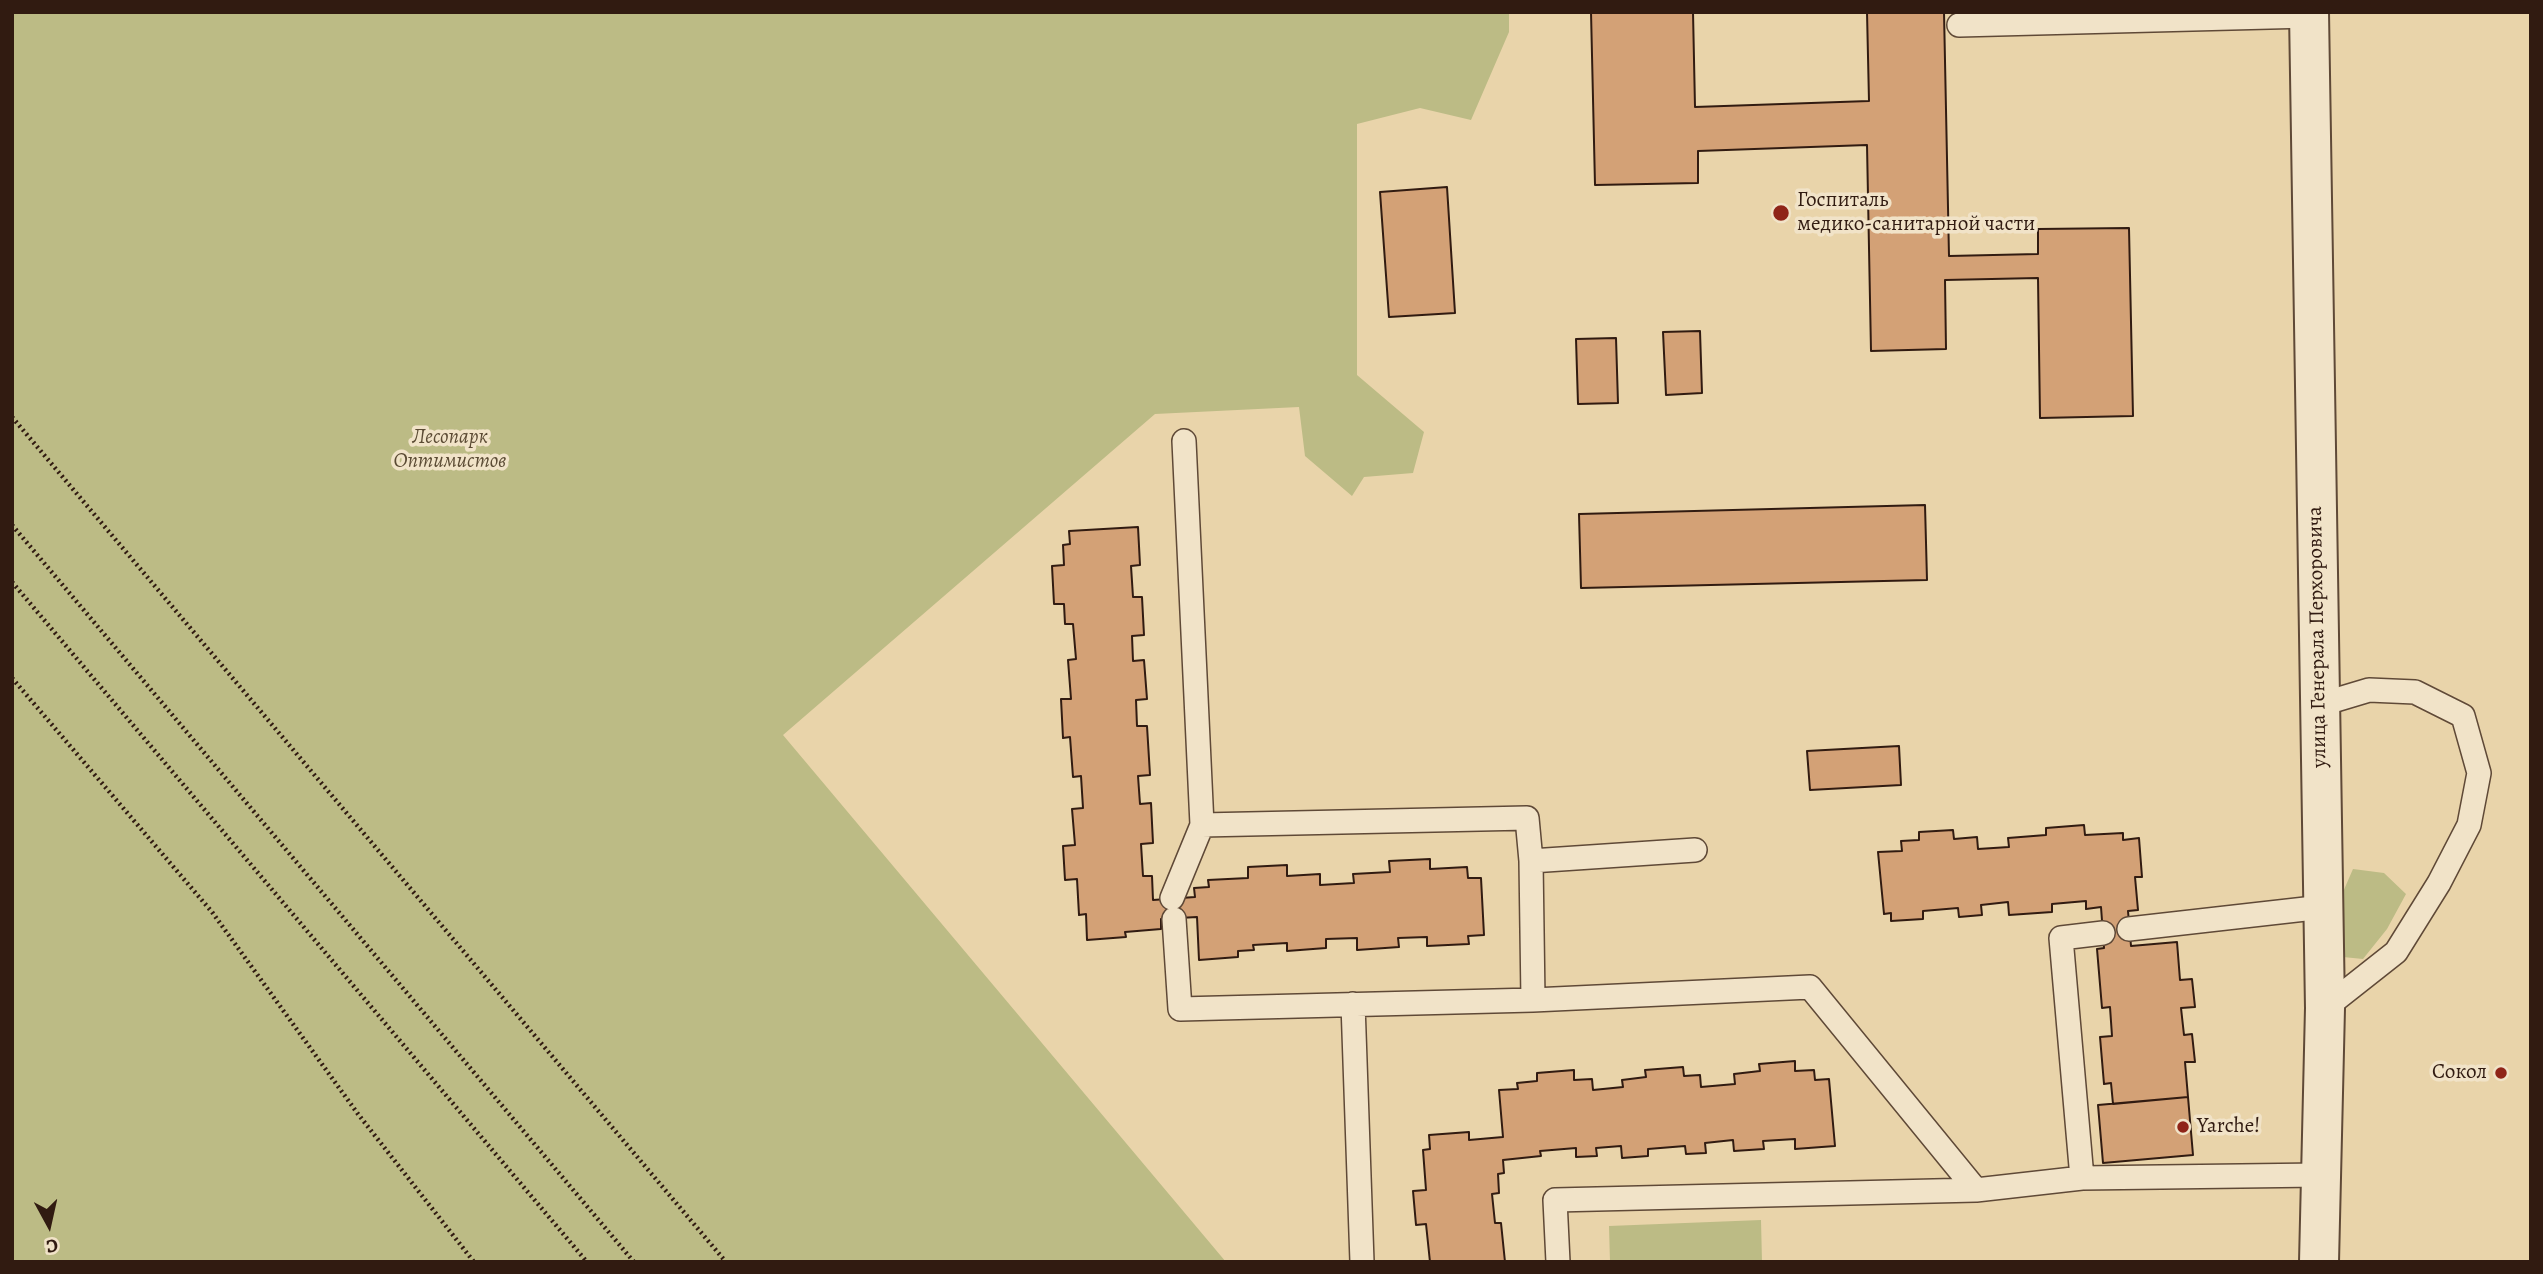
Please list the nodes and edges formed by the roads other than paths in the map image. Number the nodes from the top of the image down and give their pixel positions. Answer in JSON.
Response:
{"nodes":[{"id":1,"x":2309,"y":14,"type":"edge"},
{"id":2,"x":1959,"y":25,"type":"dead end"},
{"id":3,"x":1184,"y":441,"type":"dead end"},
{"id":4,"x":2319,"y":705,"type":"junction"},
{"id":5,"x":1202,"y":825,"type":"junction"},
{"id":6,"x":1695,"y":850,"type":"dead end"},
{"id":7,"x":1531,"y":861,"type":"junction"},
{"id":8,"x":2323,"y":907,"type":"junction"},
{"id":9,"x":2129,"y":929,"type":"dead end"},
{"id":10,"x":2103,"y":933,"type":"dead end"},
{"id":11,"x":1533,"y":1000,"type":"junction"},
{"id":12,"x":1353,"y":1004,"type":"junction"},
{"id":13,"x":2325,"y":1008,"type":"junction"},
{"id":14,"x":2320,"y":1175,"type":"junction"},
{"id":15,"x":2082,"y":1178,"type":"junction"},
{"id":16,"x":1976,"y":1190,"type":"junction"},
{"id":17,"x":1362,"y":1262,"type":"edge"},
{"id":18,"x":1558,"y":1262,"type":"edge"},
{"id":19,"x":2319,"y":1262,"type":"edge"}],
"edges":[{"from":1,"to":2,"type":"lane"},
{"from":1,"to":4,"type":"street","name":"улица Генерала Перхоровича"},
{"from":3,"to":5,"type":"lane"},
{"from":4,"to":8,"type":"street","name":"улица Генерала Перхоровича"},
{"from":4,"to":13,"type":"lane"},
{"from":5,"to":7,"type":"lane"},
{"from":5,"to":12,"type":"lane"},
{"from":6,"to":7,"type":"lane"},
{"from":7,"to":11,"type":"lane"},
{"from":8,"to":9,"type":"lane"},
{"from":8,"to":13,"type":"street","name":"улица Генерала Перхоровича"},
{"from":10,"to":15,"type":"lane"},
{"from":11,"to":12,"type":"lane"},
{"from":11,"to":16,"type":"lane"},
{"from":12,"to":17,"type":"lane"},
{"from":13,"to":14,"type":"street","name":"улица Генерала Перхоровича"},
{"from":14,"to":15,"type":"lane"},
{"from":14,"to":19,"type":"street","name":"улица Генерала Перхоровича"},
{"from":15,"to":16,"type":"lane"},
{"from":16,"to":18,"type":"lane"}]}
